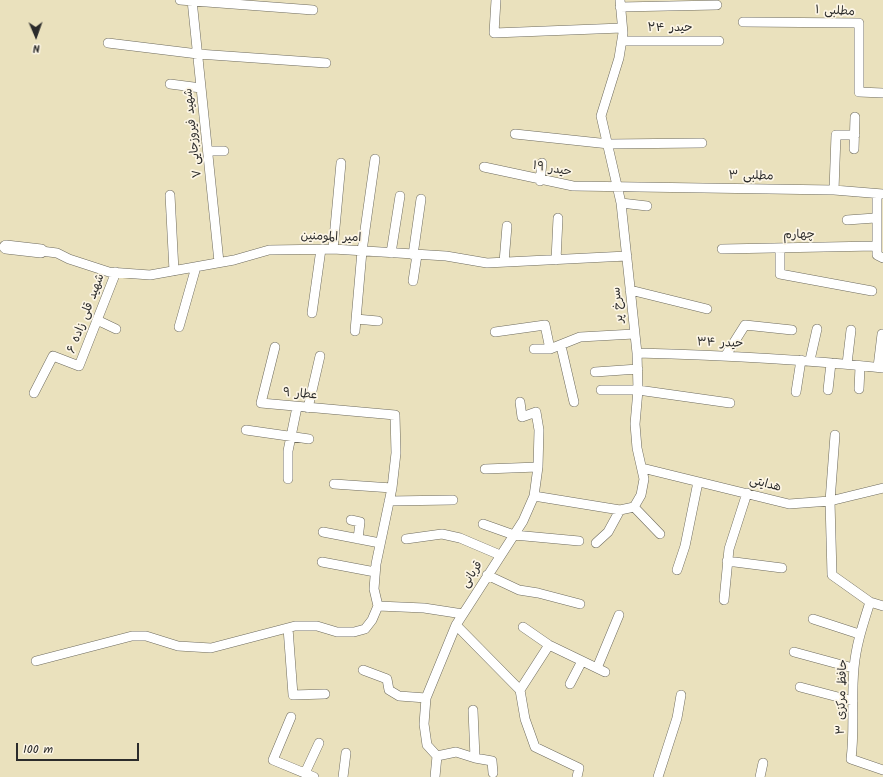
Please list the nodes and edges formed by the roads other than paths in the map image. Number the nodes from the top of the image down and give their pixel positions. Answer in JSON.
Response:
{"nodes":[{"id":1,"x":180,"y":0,"type":"edge"},
{"id":2,"x":496,"y":0,"type":"edge"},
{"id":3,"x":192,"y":1,"type":"edge"},
{"id":4,"x":620,"y":4,"type":"edge"},
{"id":5,"x":717,"y":5,"type":"dead end"},
{"id":6,"x":313,"y":10,"type":"dead end"},
{"id":7,"x":743,"y":22,"type":"dead end"},
{"id":8,"x":622,"y":28,"type":"junction"},
{"id":9,"x":622,"y":41,"type":"junction"},
{"id":10,"x":719,"y":41,"type":"dead end"},
{"id":11,"x":108,"y":43,"type":"dead end"},
{"id":12,"x":198,"y":54,"type":"junction"},
{"id":13,"x":326,"y":63,"type":"dead end"},
{"id":14,"x":170,"y":84,"type":"dead end"},
{"id":15,"x":201,"y":88,"type":"junction"},
{"id":16,"x":883,"y":93,"type":"edge"},
{"id":17,"x":855,"y":117,"type":"dead end"},
{"id":18,"x":515,"y":134,"type":"dead end"},
{"id":19,"x":855,"y":135,"type":"junction"},
{"id":20,"x":702,"y":143,"type":"dead end"},
{"id":21,"x":609,"y":144,"type":"junction"},
{"id":22,"x":854,"y":149,"type":"dead end"},
{"id":23,"x":208,"y":151,"type":"junction"},
{"id":24,"x":224,"y":151,"type":"dead end"},
{"id":25,"x":375,"y":159,"type":"dead end"},
{"id":26,"x":341,"y":163,"type":"dead end"},
{"id":27,"x":542,"y":163,"type":"dead end"},
{"id":28,"x":484,"y":167,"type":"dead end"},
{"id":29,"x":540,"y":181,"type":"junction"},
{"id":30,"x":618,"y":187,"type":"junction"},
{"id":31,"x":834,"y":190,"type":"junction"},
{"id":32,"x":880,"y":194,"type":"edge"},
{"id":33,"x":170,"y":195,"type":"dead end"},
{"id":34,"x":400,"y":196,"type":"dead end"},
{"id":35,"x":421,"y":198,"type":"dead end"},
{"id":36,"x":621,"y":203,"type":"junction"},
{"id":37,"x":647,"y":206,"type":"dead end"},
{"id":38,"x":558,"y":218,"type":"dead end"},
{"id":39,"x":876,"y":218,"type":"junction"},
{"id":40,"x":847,"y":220,"type":"dead end"},
{"id":41,"x":507,"y":226,"type":"dead end"},
{"id":42,"x":876,"y":246,"type":"junction"},
{"id":43,"x":3,"y":247,"type":"edge"},
{"id":44,"x":780,"y":248,"type":"junction"},
{"id":45,"x":321,"y":249,"type":"junction"},
{"id":46,"x":333,"y":249,"type":"junction"},
{"id":47,"x":722,"y":249,"type":"dead end"},
{"id":48,"x":41,"y":251,"type":"joint"},
{"id":49,"x":362,"y":251,"type":"junction"},
{"id":50,"x":391,"y":253,"type":"junction"},
{"id":51,"x":415,"y":255,"type":"junction"},
{"id":52,"x":627,"y":256,"type":"junction"},
{"id":53,"x":883,"y":258,"type":"edge"},
{"id":54,"x":556,"y":260,"type":"junction"},
{"id":55,"x":219,"y":262,"type":"junction"},
{"id":56,"x":504,"y":262,"type":"junction"},
{"id":57,"x":196,"y":266,"type":"junction"},
{"id":58,"x":174,"y":271,"type":"junction"},
{"id":59,"x":116,"y":272,"type":"junction"},
{"id":60,"x":413,"y":281,"type":"dead end"},
{"id":61,"x":630,"y":290,"type":"junction"},
{"id":62,"x":872,"y":291,"type":"dead end"},
{"id":63,"x":707,"y":309,"type":"dead end"},
{"id":64,"x":312,"y":313,"type":"dead end"},
{"id":65,"x":356,"y":319,"type":"junction"},
{"id":66,"x":97,"y":320,"type":"junction"},
{"id":67,"x":378,"y":321,"type":"dead end"},
{"id":68,"x":180,"y":327,"type":"dead end"},
{"id":69,"x":116,"y":328,"type":"dead end"},
{"id":70,"x":792,"y":330,"type":"dead end"},
{"id":71,"x":817,"y":330,"type":"dead end"},
{"id":72,"x":850,"y":330,"type":"dead end"},
{"id":73,"x":355,"y":331,"type":"dead end"},
{"id":74,"x":495,"y":332,"type":"dead end"},
{"id":75,"x":634,"y":334,"type":"junction"},
{"id":76,"x":882,"y":334,"type":"edge"},
{"id":77,"x":561,"y":346,"type":"junction"},
{"id":78,"x":275,"y":347,"type":"dead end"},
{"id":79,"x":534,"y":349,"type":"dead end"},
{"id":80,"x":550,"y":349,"type":"junction"},
{"id":81,"x":637,"y":354,"type":"junction"},
{"id":82,"x":726,"y":355,"type":"junction"},
{"id":83,"x":320,"y":356,"type":"dead end"},
{"id":84,"x":806,"y":360,"type":"junction"},
{"id":85,"x":831,"y":363,"type":"junction"},
{"id":86,"x":847,"y":364,"type":"junction"},
{"id":87,"x":860,"y":367,"type":"junction"},
{"id":88,"x":880,"y":367,"type":"edge"},
{"id":89,"x":638,"y":369,"type":"junction"},
{"id":90,"x":595,"y":372,"type":"dead end"},
{"id":91,"x":859,"y":389,"type":"dead end"},
{"id":92,"x":601,"y":390,"type":"dead end"},
{"id":93,"x":638,"y":390,"type":"junction"},
{"id":94,"x":828,"y":390,"type":"dead end"},
{"id":95,"x":796,"y":392,"type":"dead end"},
{"id":96,"x":34,"y":393,"type":"dead end"},
{"id":97,"x":520,"y":402,"type":"dead end"},
{"id":98,"x":574,"y":402,"type":"dead end"},
{"id":99,"x":730,"y":403,"type":"dead end"},
{"id":100,"x":297,"y":407,"type":"junction"},
{"id":101,"x":308,"y":408,"type":"junction"},
{"id":102,"x":246,"y":430,"type":"dead end"},
{"id":103,"x":835,"y":435,"type":"dead end"},
{"id":104,"x":291,"y":436,"type":"junction"},
{"id":105,"x":309,"y":439,"type":"dead end"},
{"id":106,"x":538,"y":467,"type":"junction"},
{"id":107,"x":642,"y":468,"type":"junction"},
{"id":108,"x":485,"y":469,"type":"dead end"},
{"id":109,"x":288,"y":479,"type":"dead end"},
{"id":110,"x":698,"y":482,"type":"junction"},
{"id":111,"x":334,"y":484,"type":"dead end"},
{"id":112,"x":392,"y":488,"type":"junction"},
{"id":113,"x":883,"y":488,"type":"edge"},
{"id":114,"x":747,"y":494,"type":"junction"},
{"id":115,"x":534,"y":496,"type":"junction"},
{"id":116,"x":453,"y":500,"type":"dead end"},
{"id":117,"x":389,"y":501,"type":"junction"},
{"id":118,"x":830,"y":501,"type":"junction"},
{"id":119,"x":634,"y":507,"type":"junction"},
{"id":120,"x":620,"y":510,"type":"junction"},
{"id":121,"x":351,"y":520,"type":"dead end"},
{"id":122,"x":483,"y":524,"type":"dead end"},
{"id":123,"x":323,"y":532,"type":"dead end"},
{"id":124,"x":660,"y":534,"type":"dead end"},
{"id":125,"x":514,"y":535,"type":"junction"},
{"id":126,"x":358,"y":539,"type":"junction"},
{"id":127,"x":406,"y":539,"type":"dead end"},
{"id":128,"x":579,"y":541,"type":"dead end"},
{"id":129,"x":380,"y":543,"type":"junction"},
{"id":130,"x":596,"y":543,"type":"dead end"},
{"id":131,"x":500,"y":555,"type":"junction"},
{"id":132,"x":727,"y":561,"type":"junction"},
{"id":133,"x":322,"y":562,"type":"dead end"},
{"id":134,"x":782,"y":568,"type":"dead end"},
{"id":135,"x":677,"y":570,"type":"dead end"},
{"id":136,"x":375,"y":572,"type":"junction"},
{"id":137,"x":487,"y":575,"type":"junction"},
{"id":138,"x":724,"y":600,"type":"dead end"},
{"id":139,"x":870,"y":602,"type":"junction"},
{"id":140,"x":580,"y":604,"type":"dead end"},
{"id":141,"x":378,"y":606,"type":"junction"},
{"id":142,"x":883,"y":606,"type":"edge"},
{"id":143,"x":463,"y":614,"type":"junction"},
{"id":144,"x":619,"y":615,"type":"dead end"},
{"id":145,"x":813,"y":619,"type":"dead end"},
{"id":146,"x":456,"y":625,"type":"junction"},
{"id":147,"x":523,"y":627,"type":"dead end"},
{"id":148,"x":288,"y":628,"type":"junction"},
{"id":149,"x":859,"y":634,"type":"junction"},
{"id":150,"x":549,"y":646,"type":"junction"},
{"id":151,"x":794,"y":652,"type":"dead end"},
{"id":152,"x":36,"y":661,"type":"dead end"},
{"id":153,"x":582,"y":661,"type":"junction"},
{"id":154,"x":854,"y":668,"type":"junction"},
{"id":155,"x":363,"y":670,"type":"dead end"},
{"id":156,"x":570,"y":684,"type":"dead end"},
{"id":157,"x":800,"y":687,"type":"dead end"},
{"id":158,"x":520,"y":690,"type":"junction"},
{"id":159,"x":325,"y":694,"type":"dead end"},
{"id":160,"x":681,"y":695,"type":"dead end"},
{"id":161,"x":426,"y":698,"type":"junction"},
{"id":162,"x":853,"y":701,"type":"junction"},
{"id":163,"x":473,"y":710,"type":"dead end"},
{"id":164,"x":291,"y":717,"type":"dead end"},
{"id":165,"x":319,"y":743,"type":"dead end"},
{"id":166,"x":346,"y":753,"type":"dead end"},
{"id":167,"x":437,"y":756,"type":"junction"},
{"id":168,"x":475,"y":758,"type":"junction"},
{"id":169,"x":763,"y":763,"type":"dead end"},
{"id":170,"x":883,"y":770,"type":"edge"},
{"id":171,"x":305,"y":773,"type":"junction"},
{"id":172,"x":493,"y":773,"type":"dead end"},
{"id":173,"x":314,"y":777,"type":"edge"},
{"id":174,"x":343,"y":777,"type":"edge"},
{"id":175,"x":435,"y":777,"type":"edge"},
{"id":176,"x":577,"y":777,"type":"edge"},
{"id":177,"x":658,"y":777,"type":"edge"},
{"id":178,"x":760,"y":777,"type":"edge"}],
"edges":[{"from":1,"to":3,"type":"street"},
{"from":2,"to":8,"type":"street"},
{"from":3,"to":6,"type":"street"},
{"from":3,"to":12,"type":"street","name":"شهید فیروزجایی ۷"},
{"from":4,"to":5,"type":"street"},
{"from":4,"to":8,"type":"street","name":"سرخ پر"},
{"from":7,"to":16,"type":"street","name":"مطلبی ۱"},
{"from":8,"to":9,"type":"street","name":"سرخ پر"},
{"from":9,"to":10,"type":"street","name":"حیدر ۲۴"},
{"from":9,"to":21,"type":"street","name":"سرخ پر"},
{"from":11,"to":12,"type":"street"},
{"from":12,"to":13,"type":"street"},
{"from":12,"to":15,"type":"street","name":"شهید فیروزجایی ۷"},
{"from":14,"to":15,"type":"street"},
{"from":15,"to":23,"type":"street","name":"شهید فیروزجایی ۷"},
{"from":17,"to":19,"type":"street"},
{"from":18,"to":21,"type":"street"},
{"from":19,"to":22,"type":"street"},
{"from":19,"to":31,"type":"street"},
{"from":20,"to":21,"type":"street"},
{"from":21,"to":30,"type":"street","name":"سرخ پر"},
{"from":23,"to":24,"type":"street"},
{"from":23,"to":55,"type":"street","name":"شهید فیروزجایی ۷"},
{"from":25,"to":49,"type":"street"},
{"from":26,"to":46,"type":"street"},
{"from":27,"to":29,"type":"street"},
{"from":28,"to":29,"type":"street","name":"حیدر ۱۹"},
{"from":29,"to":30,"type":"street","name":"حیدر ۱۹"},
{"from":30,"to":31,"type":"street","name":"مطلبی ۳"},
{"from":30,"to":36,"type":"street","name":"سرخ پر"},
{"from":31,"to":32,"type":"street","name":"مطلبی ۳"},
{"from":32,"to":39,"type":"street"},
{"from":33,"to":58,"type":"street"},
{"from":34,"to":50,"type":"street"},
{"from":35,"to":51,"type":"street"},
{"from":36,"to":37,"type":"street"},
{"from":36,"to":52,"type":"street","name":"سرخ پر"},
{"from":38,"to":54,"type":"street"},
{"from":39,"to":40,"type":"street"},
{"from":39,"to":42,"type":"street"},
{"from":41,"to":56,"type":"street"},
{"from":42,"to":44,"type":"street","name":"چهارم"},
{"from":42,"to":53,"type":"street"},
{"from":43,"to":48,"type":"highway"},
{"from":44,"to":47,"type":"street","name":"چهارم"},
{"from":44,"to":62,"type":"street"},
{"from":45,"to":46,"type":"street","name":"امیر المومنین"},
{"from":45,"to":55,"type":"street","name":"امیر المومنین"},
{"from":45,"to":64,"type":"street"},
{"from":46,"to":49,"type":"street","name":"امیر المومنین"},
{"from":48,"to":59,"type":"street","name":"امیر المومنین"},
{"from":49,"to":50,"type":"street","name":"امیر المومنین"},
{"from":49,"to":65,"type":"street"},
{"from":50,"to":51,"type":"street","name":"امیر المومنین"},
{"from":51,"to":56,"type":"street","name":"امیر المومنین"},
{"from":51,"to":60,"type":"street"},
{"from":52,"to":54,"type":"street","name":"امیر المومنین"},
{"from":52,"to":61,"type":"street","name":"سرخ پر"},
{"from":54,"to":56,"type":"street","name":"امیر المومنین"},
{"from":55,"to":57,"type":"street","name":"امیر المومنین"},
{"from":57,"to":58,"type":"street","name":"امیر المومنین"},
{"from":57,"to":68,"type":"street"},
{"from":58,"to":59,"type":"street","name":"امیر المومنین"},
{"from":59,"to":66,"type":"street","name":"شهید قلی زاده ۶"},
{"from":61,"to":63,"type":"street"},
{"from":61,"to":75,"type":"street","name":"سرخ پر"},
{"from":65,"to":67,"type":"street"},
{"from":65,"to":73,"type":"street"},
{"from":66,"to":69,"type":"street"},
{"from":66,"to":96,"type":"street","name":"شهید قلی زاده ۶"},
{"from":70,"to":82,"type":"street"},
{"from":71,"to":84,"type":"street"},
{"from":72,"to":86,"type":"street"},
{"from":74,"to":80,"type":"street"},
{"from":75,"to":77,"type":"street"},
{"from":75,"to":81,"type":"street","name":"سرخ پر"},
{"from":76,"to":88,"type":"street"},
{"from":77,"to":80,"type":"street"},
{"from":77,"to":98,"type":"street"},
{"from":78,"to":100,"type":"street","name":"عطار ۹"},
{"from":79,"to":80,"type":"street"},
{"from":81,"to":82,"type":"street","name":"حیدر ۳۴"},
{"from":81,"to":89,"type":"street","name":"سرخ پر"},
{"from":82,"to":84,"type":"street","name":"حیدر ۳۴"},
{"from":83,"to":101,"type":"street"},
{"from":84,"to":85,"type":"street","name":"حیدر ۳۴"},
{"from":84,"to":95,"type":"street"},
{"from":85,"to":86,"type":"street","name":"حیدر ۳۴"},
{"from":85,"to":94,"type":"street"},
{"from":86,"to":87,"type":"street","name":"حیدر ۳۴"},
{"from":87,"to":88,"type":"street","name":"حیدر ۳۴"},
{"from":87,"to":91,"type":"street"},
{"from":89,"to":90,"type":"street"},
{"from":89,"to":93,"type":"street","name":"سرخ پر"},
{"from":92,"to":93,"type":"street"},
{"from":93,"to":99,"type":"street"},
{"from":93,"to":107,"type":"street","name":"سرخ پر"},
{"from":97,"to":106,"type":"street","name":"قربانی"},
{"from":100,"to":101,"type":"street","name":"عطار ۹"},
{"from":100,"to":104,"type":"street"},
{"from":101,"to":112,"type":"street","name":"عطار ۹"},
{"from":102,"to":104,"type":"street"},
{"from":103,"to":118,"type":"street"},
{"from":104,"to":105,"type":"street"},
{"from":104,"to":109,"type":"street"},
{"from":106,"to":108,"type":"street"},
{"from":106,"to":115,"type":"street","name":"قربانی"},
{"from":107,"to":110,"type":"street","name":"هدایتی"},
{"from":107,"to":119,"type":"street","name":"سرخ پر"},
{"from":110,"to":114,"type":"street","name":"هدایتی"},
{"from":110,"to":135,"type":"street"},
{"from":111,"to":112,"type":"street"},
{"from":112,"to":117,"type":"street"},
{"from":113,"to":118,"type":"street","name":"هدایتی"},
{"from":114,"to":118,"type":"street","name":"هدایتی"},
{"from":114,"to":132,"type":"street"},
{"from":115,"to":120,"type":"street"},
{"from":115,"to":125,"type":"street","name":"قربانی"},
{"from":116,"to":117,"type":"street"},
{"from":117,"to":129,"type":"street"},
{"from":118,"to":139,"type":"street"},
{"from":119,"to":120,"type":"street"},
{"from":119,"to":124,"type":"street"},
{"from":120,"to":130,"type":"street"},
{"from":121,"to":126,"type":"street"},
{"from":122,"to":125,"type":"street"},
{"from":123,"to":126,"type":"street"},
{"from":125,"to":128,"type":"street"},
{"from":125,"to":131,"type":"street","name":"قربانی"},
{"from":126,"to":129,"type":"street"},
{"from":127,"to":131,"type":"street"},
{"from":129,"to":136,"type":"street"},
{"from":131,"to":137,"type":"street","name":"قربانی"},
{"from":132,"to":134,"type":"street"},
{"from":132,"to":138,"type":"street"},
{"from":133,"to":136,"type":"street"},
{"from":136,"to":141,"type":"street"},
{"from":137,"to":140,"type":"street"},
{"from":137,"to":143,"type":"street","name":"قربانی"},
{"from":139,"to":142,"type":"street"},
{"from":139,"to":149,"type":"street","name":"حافظ مرکزی ۳"},
{"from":141,"to":143,"type":"street"},
{"from":141,"to":148,"type":"street"},
{"from":143,"to":146,"type":"street","name":"قربانی"},
{"from":144,"to":153,"type":"street"},
{"from":145,"to":149,"type":"street"},
{"from":146,"to":158,"type":"street"},
{"from":146,"to":161,"type":"street","name":"قربانی"},
{"from":147,"to":150,"type":"street"},
{"from":148,"to":152,"type":"street"},
{"from":148,"to":159,"type":"street"},
{"from":149,"to":154,"type":"street","name":"حافظ مرکزی ۳"},
{"from":150,"to":153,"type":"street"},
{"from":150,"to":158,"type":"street"},
{"from":151,"to":154,"type":"street"},
{"from":153,"to":156,"type":"street"},
{"from":154,"to":162,"type":"street","name":"حافظ مرکزی ۳"},
{"from":155,"to":161,"type":"street"},
{"from":157,"to":162,"type":"street"},
{"from":158,"to":176,"type":"street"},
{"from":160,"to":177,"type":"street"},
{"from":161,"to":167,"type":"street","name":"قربانی"},
{"from":162,"to":170,"type":"street","name":"حافظ مرکزی ۳"},
{"from":163,"to":168,"type":"street"},
{"from":164,"to":171,"type":"street"},
{"from":165,"to":171,"type":"street"},
{"from":166,"to":174,"type":"street"},
{"from":167,"to":168,"type":"street"},
{"from":167,"to":175,"type":"street"},
{"from":168,"to":172,"type":"street"},
{"from":169,"to":178,"type":"street"},
{"from":171,"to":173,"type":"street"}]}
